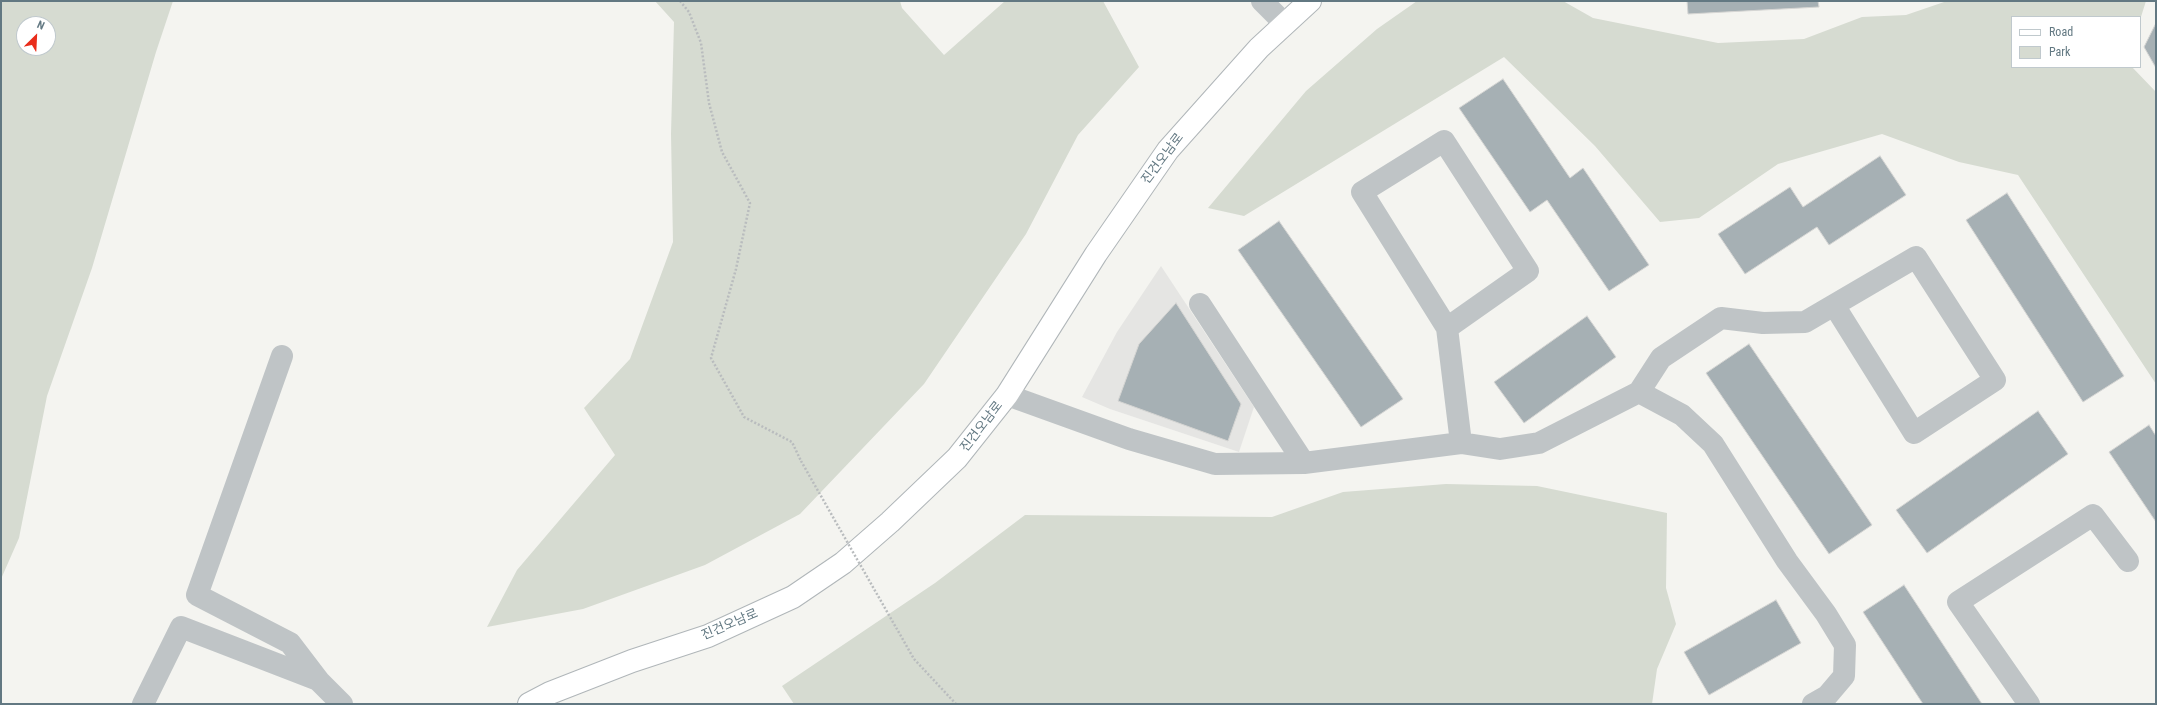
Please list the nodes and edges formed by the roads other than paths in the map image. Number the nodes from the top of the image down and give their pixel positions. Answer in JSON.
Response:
{"nodes":[{"id":1,"x":1262,"y":1,"type":"edge"},
{"id":2,"x":1310,"y":1,"type":"edge"},
{"id":3,"x":1285,"y":24,"type":"junction"},
{"id":4,"x":1200,"y":304,"type":"dead end"},
{"id":5,"x":1834,"y":306,"type":"dead end"},
{"id":6,"x":1447,"y":328,"type":"junction"},
{"id":7,"x":282,"y":356,"type":"dead end"},
{"id":8,"x":1639,"y":392,"type":"junction"},
{"id":9,"x":1007,"y":395,"type":"junction"},
{"id":10,"x":1461,"y":443,"type":"junction"},
{"id":11,"x":1304,"y":463,"type":"junction"},
{"id":12,"x":2128,"y":561,"type":"dead end"},
{"id":13,"x":319,"y":681,"type":"junction"},
{"id":14,"x":143,"y":704,"type":"edge"},
{"id":15,"x":342,"y":704,"type":"edge"},
{"id":16,"x":529,"y":704,"type":"edge"},
{"id":17,"x":1813,"y":704,"type":"edge"},
{"id":18,"x":2029,"y":704,"type":"edge"}],
"edges":[{"from":1,"to":3,"type":"lane"},
{"from":2,"to":3,"type":"main road","name":"진건오남로"},
{"from":3,"to":9,"type":"main road","name":"진건오남로"},
{"from":4,"to":11,"type":"lane"},
{"from":5,"to":8,"type":"lane"},
{"from":6,"to":6,"type":"lane"},
{"from":6,"to":10,"type":"lane"},
{"from":7,"to":13,"type":"lane"},
{"from":8,"to":10,"type":"lane"},
{"from":8,"to":17,"type":"lane"},
{"from":9,"to":11,"type":"lane"},
{"from":9,"to":16,"type":"main road","name":"진건오남로"},
{"from":10,"to":11,"type":"lane"},
{"from":12,"to":18,"type":"lane"},
{"from":13,"to":14,"type":"lane"},
{"from":13,"to":15,"type":"lane"}]}
